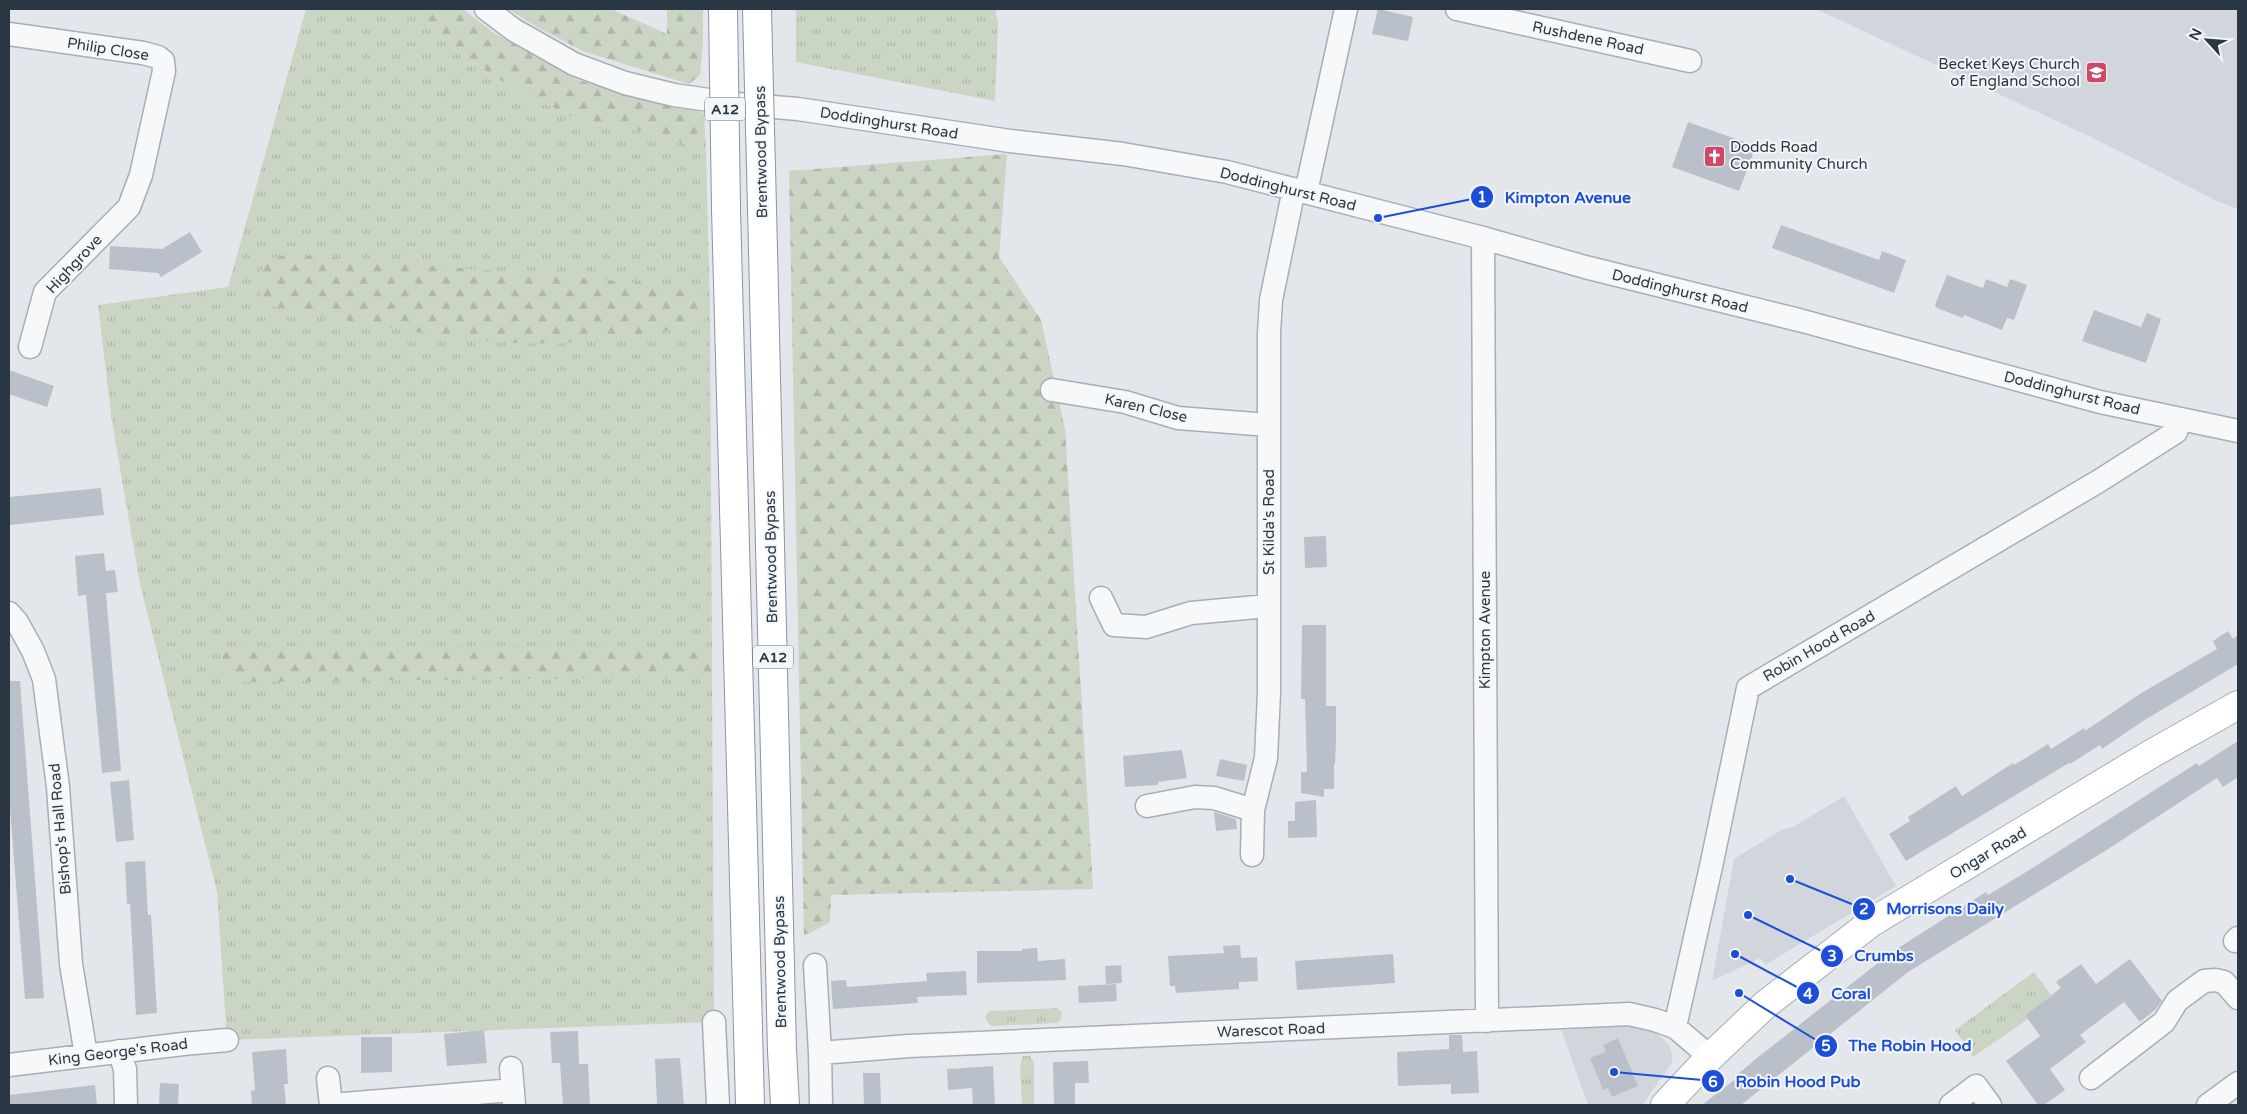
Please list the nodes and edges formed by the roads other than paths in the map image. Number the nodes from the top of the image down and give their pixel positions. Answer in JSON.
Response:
{"nodes":[{"id":1,"x":486,"y":9,"type":"edge"},
{"id":2,"x":723,"y":9,"type":"edge"},
{"id":3,"x":757,"y":9,"type":"edge"},
{"id":4,"x":1346,"y":9,"type":"edge"},
{"id":5,"x":1457,"y":9,"type":"edge"},
{"id":6,"x":9,"y":34,"type":"edge"},
{"id":7,"x":1690,"y":61,"type":"dead end"},
{"id":8,"x":1300,"y":190,"type":"junction"},
{"id":9,"x":136,"y":191,"type":"joint"},
{"id":10,"x":1483,"y":238,"type":"junction"},
{"id":11,"x":30,"y":347,"type":"dead end"},
{"id":12,"x":1052,"y":390,"type":"dead end"},
{"id":13,"x":2180,"y":419,"type":"junction"},
{"id":14,"x":1269,"y":425,"type":"junction"},
{"id":15,"x":2238,"y":431,"type":"edge"},
{"id":16,"x":1101,"y":598,"type":"dead end"},
{"id":17,"x":1268,"y":606,"type":"junction"},
{"id":18,"x":9,"y":613,"type":"edge"},
{"id":19,"x":2238,"y":704,"type":"edge"},
{"id":20,"x":1147,"y":806,"type":"dead end"},
{"id":21,"x":1253,"y":810,"type":"junction"},
{"id":22,"x":1252,"y":855,"type":"dead end"},
{"id":23,"x":815,"y":965,"type":"dead end"},
{"id":24,"x":2238,"y":998,"type":"edge"},
{"id":25,"x":1487,"y":1021,"type":"junction"},
{"id":26,"x":714,"y":1022,"type":"dead end"},
{"id":27,"x":1676,"y":1027,"type":"junction"},
{"id":28,"x":227,"y":1040,"type":"dead end"},
{"id":29,"x":119,"y":1051,"type":"junction"},
{"id":30,"x":820,"y":1053,"type":"junction"},
{"id":31,"x":86,"y":1055,"type":"junction"},
{"id":32,"x":1710,"y":1057,"type":"junction"},
{"id":33,"x":9,"y":1064,"type":"edge"},
{"id":34,"x":511,"y":1068,"type":"dead end"},
{"id":35,"x":328,"y":1078,"type":"dead end"},
{"id":36,"x":2090,"y":1078,"type":"dead end"},
{"id":37,"x":2238,"y":1083,"type":"edge"},
{"id":38,"x":514,"y":1098,"type":"edge"},
{"id":39,"x":126,"y":1105,"type":"edge"},
{"id":40,"x":718,"y":1105,"type":"edge"},
{"id":41,"x":750,"y":1105,"type":"edge"},
{"id":42,"x":785,"y":1105,"type":"edge"},
{"id":43,"x":821,"y":1105,"type":"edge"},
{"id":44,"x":1665,"y":1105,"type":"edge"},
{"id":45,"x":1951,"y":1105,"type":"edge"},
{"id":46,"x":1990,"y":1105,"type":"edge"},
{"id":47,"x":2208,"y":1105,"type":"edge"}],
"edges":[{"from":1,"to":8,"type":"street","name":"Doddinghurst Road"},
{"from":2,"to":41,"type":"main road","number":"A12","bridge":true},
{"from":3,"to":42,"type":"main road","name":"Brentwood Bypass","number":"A12","bridge":true},
{"from":4,"to":8,"type":"street"},
{"from":5,"to":7,"type":"street","name":"Rushdene Road"},
{"from":6,"to":9,"type":"street","name":"Philip Close"},
{"from":8,"to":10,"type":"street","name":"Doddinghurst Road"},
{"from":8,"to":14,"type":"street","name":"St Kilda's Road"},
{"from":9,"to":11,"type":"street","name":"Highgrove"},
{"from":10,"to":13,"type":"street","name":"Doddinghurst Road"},
{"from":10,"to":25,"type":"street","name":"Kimpton Avenue"},
{"from":12,"to":14,"type":"street","name":"Karen Close"},
{"from":13,"to":15,"type":"street","name":"Doddinghurst Road"},
{"from":13,"to":27,"type":"street","name":"Robin Hood Road"},
{"from":14,"to":17,"type":"street","name":"St Kilda's Road"},
{"from":16,"to":17,"type":"street"},
{"from":17,"to":21,"type":"street","name":"St Kilda's Road"},
{"from":18,"to":31,"type":"street","name":"Bishop's Hall Road"},
{"from":19,"to":32,"type":"main road","name":"Ongar Road"},
{"from":20,"to":21,"type":"street"},
{"from":21,"to":22,"type":"street","name":"St Kilda's Road"},
{"from":23,"to":30,"type":"street"},
{"from":24,"to":36,"type":"street"},
{"from":25,"to":27,"type":"street","name":"Warescot Road"},
{"from":25,"to":30,"type":"street","name":"Warescot Road"},
{"from":26,"to":40,"type":"street"},
{"from":27,"to":32,"type":"street","name":"Warescot Road"},
{"from":28,"to":29,"type":"street","name":"King George's Road"},
{"from":29,"to":31,"type":"street","name":"King George's Road"},
{"from":29,"to":39,"type":"street"},
{"from":30,"to":43,"type":"street"},
{"from":31,"to":33,"type":"street","name":"King George's Road"},
{"from":32,"to":44,"type":"main road","name":"Ongar Road"},
{"from":34,"to":38,"type":"street"},
{"from":35,"to":38,"type":"street"},
{"from":37,"to":47,"type":"street"},
{"from":45,"to":46,"type":"street"}]}
